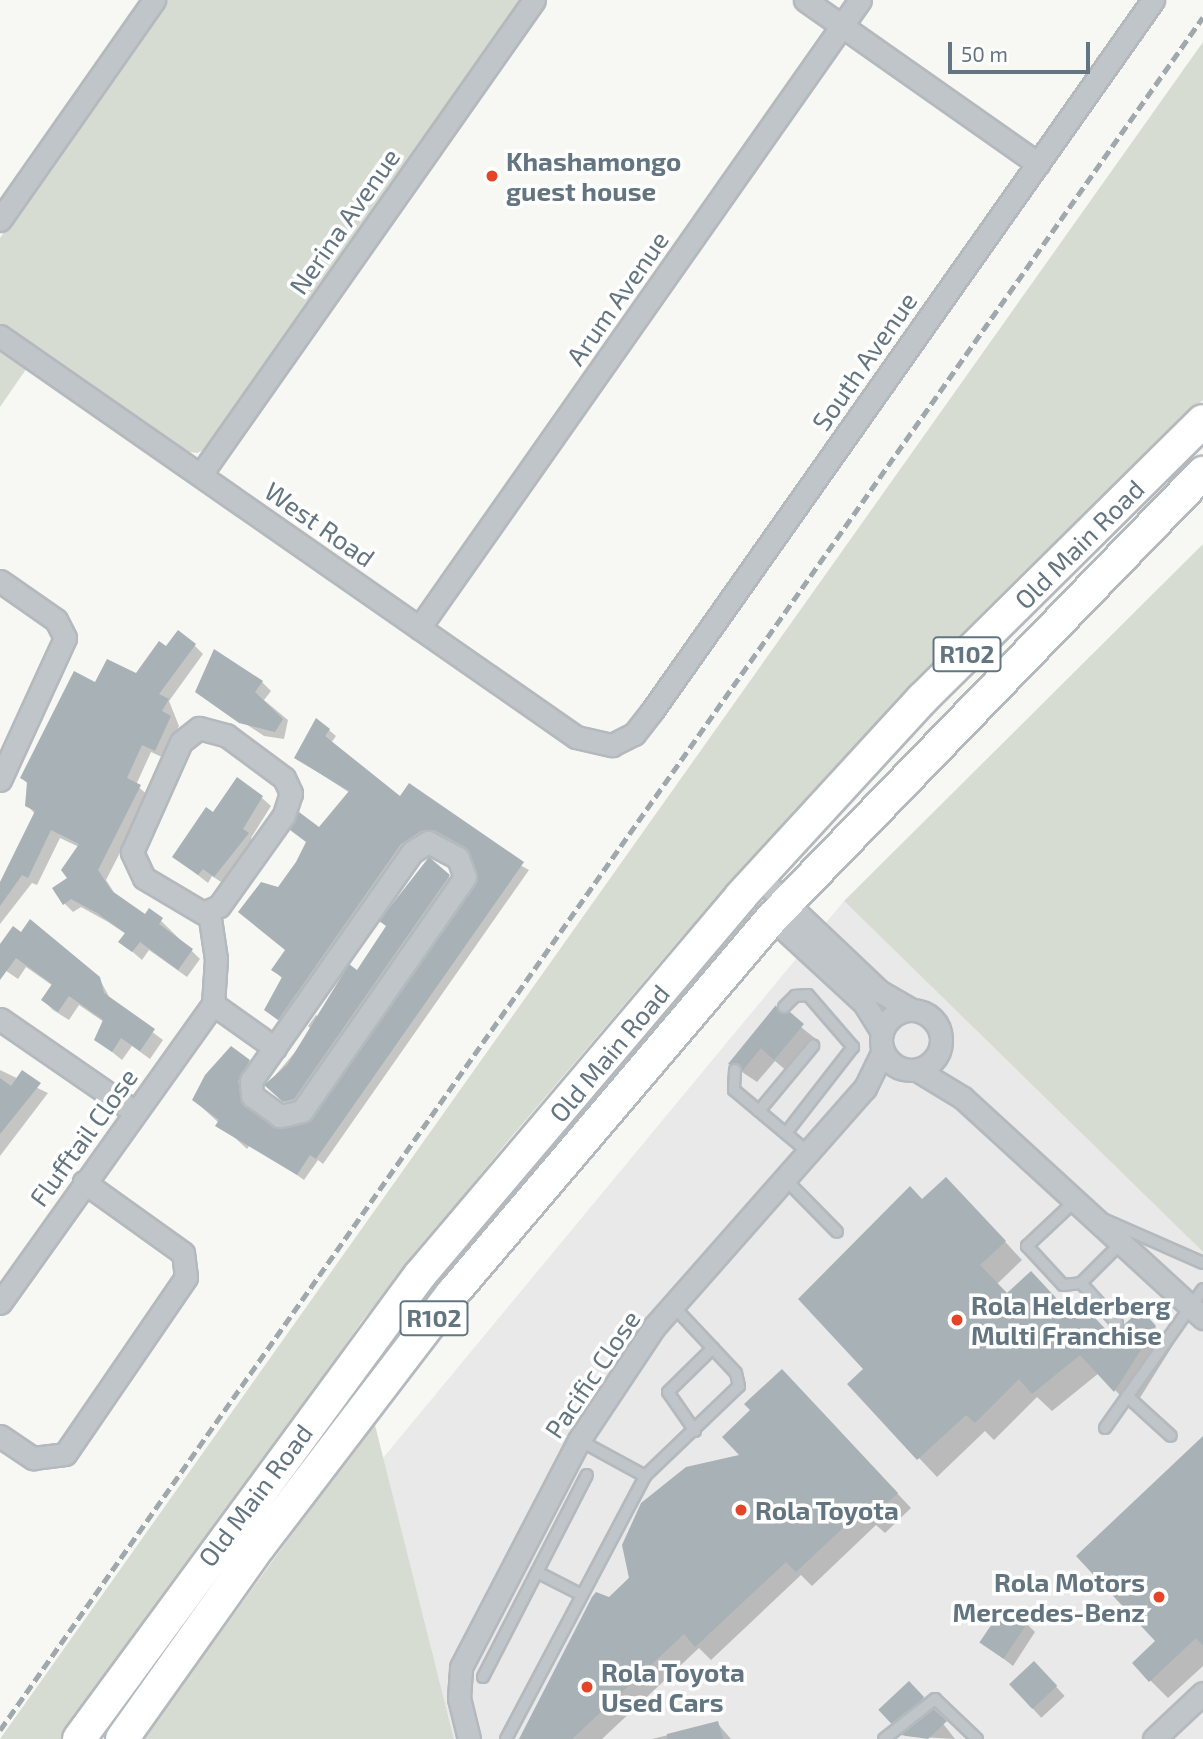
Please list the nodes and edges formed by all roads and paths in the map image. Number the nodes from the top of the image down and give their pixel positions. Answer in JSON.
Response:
{"nodes":[{"id":1,"x":154,"y":0,"type":"edge"},
{"id":2,"x":534,"y":0,"type":"edge"},
{"id":3,"x":805,"y":0,"type":"edge"},
{"id":4,"x":860,"y":0,"type":"edge"},
{"id":5,"x":1153,"y":0,"type":"edge"},
{"id":6,"x":842,"y":26,"type":"junction"},
{"id":7,"x":1038,"y":164,"type":"junction"},
{"id":8,"x":0,"y":220,"type":"edge"},
{"id":9,"x":0,"y":336,"type":"edge"},
{"id":10,"x":1203,"y":421,"type":"edge"},
{"id":11,"x":1203,"y":473,"type":"edge"},
{"id":12,"x":201,"y":474,"type":"junction"},
{"id":13,"x":0,"y":581,"type":"edge"},
{"id":14,"x":419,"y":628,"type":"junction"},
{"id":15,"x":612,"y":745,"type":"joint"},
{"id":16,"x":0,"y":780,"type":"edge"},
{"id":17,"x":762,"y":901,"type":"junction"},
{"id":18,"x":209,"y":912,"type":"junction"},
{"id":19,"x":213,"y":1004,"type":"junction"},
{"id":20,"x":784,"y":1007,"type":"dead end"},
{"id":21,"x":910,"y":1009,"type":"junction"},
{"id":22,"x":0,"y":1019,"type":"edge"},
{"id":23,"x":883,"y":1042,"type":"junction"},
{"id":24,"x":813,"y":1046,"type":"dead end"},
{"id":25,"x":275,"y":1048,"type":"junction"},
{"id":26,"x":940,"y":1049,"type":"junction"},
{"id":27,"x":910,"y":1069,"type":"junction"},
{"id":28,"x":735,"y":1070,"type":"dead end"},
{"id":29,"x":865,"y":1088,"type":"junction"},
{"id":30,"x":963,"y":1098,"type":"junction"},
{"id":31,"x":759,"y":1111,"type":"junction"},
{"id":32,"x":135,"y":1112,"type":"junction"},
{"id":33,"x":786,"y":1133,"type":"junction"},
{"id":34,"x":809,"y":1153,"type":"junction"},
{"id":35,"x":785,"y":1179,"type":"junction"},
{"id":36,"x":85,"y":1182,"type":"junction"},
{"id":37,"x":1083,"y":1208,"type":"junction"},
{"id":38,"x":837,"y":1232,"type":"dead end"},
{"id":39,"x":1121,"y":1242,"type":"junction"},
{"id":40,"x":1203,"y":1263,"type":"edge"},
{"id":41,"x":1081,"y":1283,"type":"junction"},
{"id":42,"x":0,"y":1303,"type":"edge"},
{"id":43,"x":1199,"y":1304,"type":"edge"},
{"id":44,"x":673,"y":1306,"type":"junction"},
{"id":45,"x":1117,"y":1323,"type":"dead end"},
{"id":46,"x":713,"y":1348,"type":"junction"},
{"id":47,"x":1127,"y":1396,"type":"junction"},
{"id":48,"x":1105,"y":1428,"type":"dead end"},
{"id":49,"x":695,"y":1431,"type":"junction"},
{"id":50,"x":0,"y":1436,"type":"edge"},
{"id":51,"x":1171,"y":1436,"type":"dead end"},
{"id":52,"x":579,"y":1440,"type":"junction"},
{"id":53,"x":587,"y":1475,"type":"dead end"},
{"id":54,"x":645,"y":1476,"type":"junction"},
{"id":55,"x":537,"y":1572,"type":"junction"},
{"id":56,"x":580,"y":1594,"type":"junction"},
{"id":57,"x":483,"y":1677,"type":"dead end"},
{"id":58,"x":1203,"y":1693,"type":"edge"},
{"id":59,"x":79,"y":1739,"type":"edge"},
{"id":60,"x":122,"y":1739,"type":"edge"},
{"id":61,"x":469,"y":1739,"type":"edge"},
{"id":62,"x":506,"y":1739,"type":"edge"},
{"id":63,"x":884,"y":1739,"type":"edge"},
{"id":64,"x":977,"y":1739,"type":"edge"},
{"id":65,"x":1154,"y":1739,"type":"edge"}],
"edges":[{"from":1,"to":8,"type":"street"},
{"from":2,"to":12,"type":"street","name":"Nerina Avenue"},
{"from":3,"to":6,"type":"street"},
{"from":4,"to":6,"type":"street","name":"Arum Avenue"},
{"from":5,"to":7,"type":"street","name":"South Avenue"},
{"from":6,"to":7,"type":"street"},
{"from":6,"to":14,"type":"street","name":"Arum Avenue"},
{"from":7,"to":15,"type":"street","name":"South Avenue"},
{"from":9,"to":12,"type":"street","name":"West Road"},
{"from":10,"to":17,"type":"main road","name":"Old Main Road","number":"R102"},
{"from":11,"to":17,"type":"main road","name":"Old Main Road","number":"R102"},
{"from":12,"to":14,"type":"street","name":"West Road"},
{"from":13,"to":16,"type":"street"},
{"from":14,"to":15,"type":"street","name":"West Road"},
{"from":17,"to":21,"type":"street"},
{"from":17,"to":23,"type":"street"},
{"from":17,"to":59,"type":"main road","name":"Old Main Road","number":"R102"},
{"from":17,"to":60,"type":"main road","name":"Old Main Road","number":"R102"},
{"from":18,"to":18,"type":"street"},
{"from":18,"to":19,"type":"street"},
{"from":19,"to":25,"type":"street"},
{"from":19,"to":32,"type":"street","name":"Flufftail Close"},
{"from":20,"to":33,"type":"lane"},
{"from":21,"to":23,"type":"street"},
{"from":21,"to":26,"type":"street"},
{"from":22,"to":32,"type":"street"},
{"from":23,"to":27,"type":"street"},
{"from":23,"to":29,"type":"street"},
{"from":24,"to":31,"type":"lane"},
{"from":25,"to":25,"type":"street"},
{"from":26,"to":27,"type":"street"},
{"from":26,"to":30,"type":"street"},
{"from":27,"to":29,"type":"street"},
{"from":27,"to":30,"type":"street"},
{"from":28,"to":31,"type":"lane"},
{"from":29,"to":34,"type":"street","name":"Pacific Close"},
{"from":30,"to":37,"type":"street"},
{"from":31,"to":33,"type":"lane"},
{"from":32,"to":36,"type":"street","name":"Flufftail Close"},
{"from":33,"to":34,"type":"lane"},
{"from":34,"to":35,"type":"street","name":"Pacific Close"},
{"from":35,"to":38,"type":"lane"},
{"from":35,"to":44,"type":"street","name":"Pacific Close"},
{"from":36,"to":42,"type":"street","name":"Flufftail Close"},
{"from":36,"to":50,"type":"street"},
{"from":37,"to":39,"type":"street"},
{"from":37,"to":40,"type":"lane"},
{"from":37,"to":41,"type":"lane"},
{"from":39,"to":41,"type":"lane"},
{"from":39,"to":43,"type":"street"},
{"from":41,"to":45,"type":"lane"},
{"from":43,"to":47,"type":"lane"},
{"from":44,"to":46,"type":"lane"},
{"from":44,"to":52,"type":"street","name":"Pacific Close"},
{"from":46,"to":49,"type":"lane"},
{"from":46,"to":49,"type":"lane"},
{"from":47,"to":48,"type":"lane"},
{"from":47,"to":51,"type":"lane"},
{"from":49,"to":54,"type":"lane"},
{"from":52,"to":54,"type":"lane"},
{"from":52,"to":61,"type":"street","name":"Pacific Close"},
{"from":53,"to":55,"type":"lane"},
{"from":54,"to":56,"type":"lane"},
{"from":55,"to":56,"type":"lane"},
{"from":55,"to":57,"type":"lane"},
{"from":56,"to":62,"type":"lane"},
{"from":58,"to":65,"type":"street"},
{"from":63,"to":64,"type":"lane"}]}
